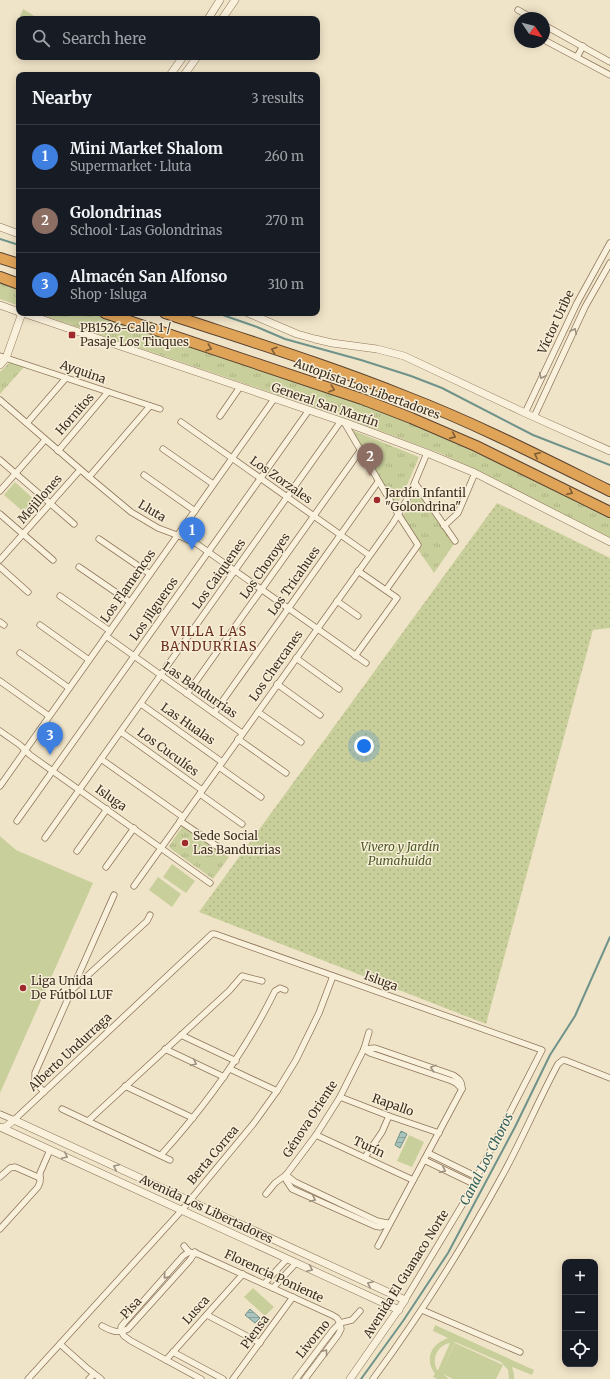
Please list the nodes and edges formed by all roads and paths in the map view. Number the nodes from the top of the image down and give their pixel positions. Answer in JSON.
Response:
{"nodes":[{"id":1,"x":220,"y":0,"type":"edge"},
{"id":2,"x":235,"y":0,"type":"edge"},
{"id":3,"x":518,"y":10,"type":"dead end"},
{"id":4,"x":522,"y":12,"type":"edge"},
{"id":5,"x":210,"y":16,"type":"edge"},
{"id":6,"x":224,"y":16,"type":"edge"},
{"id":7,"x":550,"y":27,"type":"edge"},
{"id":8,"x":550,"y":42,"type":"edge"},
{"id":9,"x":583,"y":46,"type":"junction"},
{"id":10,"x":577,"y":57,"type":"junction"},
{"id":11,"x":180,"y":60,"type":"edge"},
{"id":12,"x":195,"y":60,"type":"edge"},
{"id":13,"x":610,"y":62,"type":"edge"},
{"id":14,"x":172,"y":72,"type":"edge"},
{"id":15,"x":186,"y":72,"type":"edge"},
{"id":16,"x":610,"y":75,"type":"edge"},
{"id":17,"x":0,"y":227,"type":"edge"},
{"id":18,"x":16,"y":233,"type":"edge"},
{"id":19,"x":610,"y":242,"type":"edge"},
{"id":20,"x":0,"y":258,"type":"edge"},
{"id":21,"x":16,"y":263,"type":"edge"},
{"id":22,"x":610,"y":263,"type":"edge"},
{"id":23,"x":593,"y":271,"type":"junction"},
{"id":24,"x":602,"y":276,"type":"junction"},
{"id":25,"x":0,"y":278,"type":"edge"},
{"id":26,"x":16,"y":283,"type":"edge"},
{"id":27,"x":0,"y":305,"type":"edge"},
{"id":28,"x":16,"y":311,"type":"edge"},
{"id":29,"x":22,"y":316,"type":"edge"},
{"id":30,"x":32,"y":316,"type":"edge"},
{"id":31,"x":114,"y":316,"type":"edge"},
{"id":32,"x":174,"y":316,"type":"edge"},
{"id":33,"x":255,"y":316,"type":"edge"},
{"id":34,"x":3,"y":357,"type":"edge"},
{"id":35,"x":0,"y":365,"type":"edge"},
{"id":36,"x":66,"y":378,"type":"junction"},
{"id":37,"x":240,"y":387,"type":"junction"},
{"id":38,"x":108,"y":392,"type":"junction"},
{"id":39,"x":274,"y":398,"type":"junction"},
{"id":40,"x":0,"y":400,"type":"edge"},
{"id":41,"x":150,"y":406,"type":"junction"},
{"id":42,"x":160,"y":410,"type":"dead end"},
{"id":43,"x":309,"y":410,"type":"junction"},
{"id":44,"x":525,"y":413,"type":"junction"},
{"id":45,"x":220,"y":416,"type":"dead end"},
{"id":46,"x":534,"y":417,"type":"junction"},
{"id":47,"x":181,"y":422,"type":"dead end"},
{"id":48,"x":342,"y":422,"type":"junction"},
{"id":49,"x":26,"y":423,"type":"junction"},
{"id":50,"x":45,"y":440,"type":"junction"},
{"id":51,"x":163,"y":449,"type":"dead end"},
{"id":52,"x":58,"y":451,"type":"junction"},
{"id":53,"x":360,"y":451,"type":"junction"},
{"id":54,"x":610,"y":451,"type":"edge"},
{"id":55,"x":427,"y":453,"type":"junction"},
{"id":56,"x":232,"y":458,"type":"junction"},
{"id":57,"x":0,"y":460,"type":"edge"},
{"id":58,"x":80,"y":470,"type":"junction"},
{"id":59,"x":16,"y":473,"type":"junction"},
{"id":60,"x":474,"y":473,"type":"junction"},
{"id":61,"x":144,"y":475,"type":"dead end"},
{"id":62,"x":89,"y":477,"type":"junction"},
{"id":63,"x":260,"y":478,"type":"junction"},
{"id":64,"x":378,"y":482,"type":"junction"},
{"id":65,"x":415,"y":483,"type":"junction"},
{"id":66,"x":213,"y":484,"type":"junction"},
{"id":67,"x":0,"y":491,"type":"edge"},
{"id":68,"x":610,"y":491,"type":"edge"},
{"id":69,"x":287,"y":497,"type":"junction"},
{"id":70,"x":50,"y":504,"type":"junction"},
{"id":71,"x":194,"y":511,"type":"junction"},
{"id":72,"x":610,"y":512,"type":"edge"},
{"id":73,"x":0,"y":514,"type":"edge"},
{"id":74,"x":398,"y":514,"type":"junction"},
{"id":75,"x":314,"y":516,"type":"junction"},
{"id":76,"x":74,"y":524,"type":"dead end"},
{"id":77,"x":444,"y":526,"type":"junction"},
{"id":78,"x":23,"y":534,"type":"junction"},
{"id":79,"x":178,"y":535,"type":"junction"},
{"id":80,"x":340,"y":535,"type":"junction"},
{"id":81,"x":99,"y":539,"type":"dead end"},
{"id":82,"x":455,"y":541,"type":"dead end"},
{"id":83,"x":610,"y":542,"type":"edge"},
{"id":84,"x":208,"y":552,"type":"junction"},
{"id":85,"x":369,"y":555,"type":"junction"},
{"id":86,"x":0,"y":560,"type":"edge"},
{"id":87,"x":53,"y":560,"type":"dead end"},
{"id":88,"x":0,"y":567,"type":"edge"},
{"id":89,"x":79,"y":567,"type":"dead end"},
{"id":90,"x":235,"y":571,"type":"junction"},
{"id":91,"x":358,"y":571,"type":"junction"},
{"id":92,"x":150,"y":574,"type":"junction"},
{"id":93,"x":262,"y":589,"type":"junction"},
{"id":94,"x":386,"y":590,"type":"junction"},
{"id":95,"x":28,"y":592,"type":"dead end"},
{"id":96,"x":60,"y":596,"type":"dead end"},
{"id":97,"x":337,"y":600,"type":"junction"},
{"id":98,"x":130,"y":602,"type":"junction"},
{"id":99,"x":288,"y":608,"type":"junction"},
{"id":100,"x":358,"y":616,"type":"dead end"},
{"id":101,"x":40,"y":625,"type":"dead end"},
{"id":102,"x":317,"y":628,"type":"junction"},
{"id":103,"x":108,"y":634,"type":"junction"},
{"id":104,"x":20,"y":653,"type":"dead end"},
{"id":105,"x":134,"y":656,"type":"junction"},
{"id":106,"x":355,"y":656,"type":"junction"},
{"id":107,"x":296,"y":658,"type":"junction"},
{"id":108,"x":89,"y":660,"type":"junction"},
{"id":109,"x":366,"y":663,"type":"dead end"},
{"id":110,"x":161,"y":675,"type":"junction"},
{"id":111,"x":0,"y":681,"type":"edge"},
{"id":112,"x":277,"y":684,"type":"junction"},
{"id":113,"x":69,"y":688,"type":"junction"},
{"id":114,"x":339,"y":689,"type":"dead end"},
{"id":115,"x":187,"y":694,"type":"junction"},
{"id":116,"x":141,"y":704,"type":"junction"},
{"id":117,"x":258,"y":712,"type":"junction"},
{"id":118,"x":214,"y":713,"type":"junction"},
{"id":119,"x":320,"y":715,"type":"dead end"},
{"id":120,"x":49,"y":716,"type":"junction"},
{"id":121,"x":0,"y":731,"type":"edge"},
{"id":122,"x":121,"y":732,"type":"junction"},
{"id":123,"x":242,"y":733,"type":"junction"},
{"id":124,"x":238,"y":739,"type":"junction"},
{"id":125,"x":301,"y":742,"type":"dead end"},
{"id":126,"x":25,"y":750,"type":"junction"},
{"id":127,"x":101,"y":759,"type":"junction"},
{"id":128,"x":220,"y":764,"type":"junction"},
{"id":129,"x":53,"y":771,"type":"junction"},
{"id":130,"x":286,"y":773,"type":"dead end"},
{"id":131,"x":2,"y":777,"type":"edge"},
{"id":132,"x":0,"y":786,"type":"edge"},
{"id":133,"x":80,"y":790,"type":"junction"},
{"id":134,"x":201,"y":792,"type":"junction"},
{"id":135,"x":261,"y":797,"type":"dead end"},
{"id":136,"x":107,"y":809,"type":"junction"},
{"id":137,"x":182,"y":819,"type":"junction"},
{"id":138,"x":17,"y":821,"type":"dead end"},
{"id":139,"x":242,"y":824,"type":"dead end"},
{"id":140,"x":134,"y":828,"type":"junction"},
{"id":141,"x":45,"y":838,"type":"dead end"},
{"id":142,"x":161,"y":848,"type":"junction"},
{"id":143,"x":77,"y":851,"type":"dead end"},
{"id":144,"x":224,"y":851,"type":"dead end"},
{"id":145,"x":106,"y":867,"type":"dead end"},
{"id":146,"x":210,"y":883,"type":"dead end"},
{"id":147,"x":134,"y":886,"type":"dead end"},
{"id":148,"x":114,"y":896,"type":"dead end"},
{"id":149,"x":150,"y":915,"type":"dead end"},
{"id":150,"x":212,"y":934,"type":"joint"},
{"id":151,"x":334,"y":976,"type":"junction"},
{"id":152,"x":262,"y":981,"type":"dead end"},
{"id":153,"x":73,"y":990,"type":"junction"},
{"id":154,"x":285,"y":990,"type":"dead end"},
{"id":155,"x":369,"y":1032,"type":"dead end"},
{"id":156,"x":181,"y":1035,"type":"junction"},
{"id":157,"x":165,"y":1049,"type":"junction"},
{"id":158,"x":364,"y":1050,"type":"junction"},
{"id":159,"x":542,"y":1050,"type":"joint"},
{"id":160,"x":236,"y":1060,"type":"junction"},
{"id":161,"x":230,"y":1069,"type":"junction"},
{"id":162,"x":224,"y":1078,"type":"junction"},
{"id":163,"x":610,"y":1078,"type":"edge"},
{"id":164,"x":125,"y":1086,"type":"junction"},
{"id":165,"x":277,"y":1091,"type":"junction"},
{"id":166,"x":44,"y":1092,"type":"junction"},
{"id":167,"x":340,"y":1097,"type":"junction"},
{"id":168,"x":62,"y":1110,"type":"dead end"},
{"id":169,"x":0,"y":1114,"type":"edge"},
{"id":170,"x":389,"y":1116,"type":"junction"},
{"id":171,"x":193,"y":1118,"type":"junction"},
{"id":172,"x":14,"y":1120,"type":"junction"},
{"id":173,"x":88,"y":1121,"type":"junction"},
{"id":174,"x":1,"y":1129,"type":"edge"},
{"id":175,"x":439,"y":1132,"type":"junction"},
{"id":176,"x":316,"y":1135,"type":"junction"},
{"id":177,"x":54,"y":1139,"type":"junction"},
{"id":178,"x":50,"y":1150,"type":"junction"},
{"id":179,"x":428,"y":1153,"type":"junction"},
{"id":180,"x":160,"y":1155,"type":"junction"},
{"id":181,"x":365,"y":1157,"type":"junction"},
{"id":182,"x":170,"y":1160,"type":"dead end"},
{"id":183,"x":424,"y":1160,"type":"junction"},
{"id":184,"x":132,"y":1175,"type":"junction"},
{"id":185,"x":286,"y":1175,"type":"junction"},
{"id":186,"x":0,"y":1176,"type":"edge"},
{"id":187,"x":477,"y":1177,"type":"junction"},
{"id":188,"x":40,"y":1178,"type":"junction"},
{"id":189,"x":413,"y":1180,"type":"junction"},
{"id":190,"x":474,"y":1184,"type":"junction"},
{"id":191,"x":126,"y":1185,"type":"junction"},
{"id":192,"x":266,"y":1194,"type":"dead end"},
{"id":193,"x":189,"y":1201,"type":"junction"},
{"id":194,"x":337,"y":1202,"type":"junction"},
{"id":195,"x":333,"y":1208,"type":"junction"},
{"id":196,"x":182,"y":1210,"type":"junction"},
{"id":197,"x":389,"y":1223,"type":"junction"},
{"id":198,"x":247,"y":1228,"type":"junction"},
{"id":199,"x":0,"y":1229,"type":"edge"},
{"id":200,"x":242,"y":1238,"type":"junction"},
{"id":201,"x":184,"y":1246,"type":"dead end"},
{"id":202,"x":378,"y":1246,"type":"dead end"},
{"id":203,"x":192,"y":1252,"type":"junction"},
{"id":204,"x":287,"y":1259,"type":"junction"},
{"id":205,"x":296,"y":1263,"type":"junction"},
{"id":206,"x":243,"y":1274,"type":"junction"},
{"id":207,"x":347,"y":1274,"type":"junction"},
{"id":208,"x":264,"y":1284,"type":"junction"},
{"id":209,"x":342,"y":1284,"type":"junction"},
{"id":210,"x":154,"y":1288,"type":"junction"},
{"id":211,"x":273,"y":1288,"type":"junction"},
{"id":212,"x":160,"y":1292,"type":"junction"},
{"id":213,"x":294,"y":1298,"type":"junction"},
{"id":214,"x":405,"y":1300,"type":"junction"},
{"id":215,"x":399,"y":1310,"type":"junction"},
{"id":216,"x":422,"y":1310,"type":"junction"},
{"id":217,"x":360,"y":1311,"type":"dead end"},
{"id":218,"x":207,"y":1315,"type":"junction"},
{"id":219,"x":340,"y":1324,"type":"junction"},
{"id":220,"x":102,"y":1326,"type":"dead end"},
{"id":221,"x":121,"y":1331,"type":"junction"},
{"id":222,"x":260,"y":1343,"type":"junction"},
{"id":223,"x":60,"y":1344,"type":"junction"},
{"id":224,"x":173,"y":1352,"type":"junction"},
{"id":225,"x":520,"y":1352,"type":"dead end"},
{"id":226,"x":166,"y":1360,"type":"junction"},
{"id":227,"x":304,"y":1369,"type":"junction"},
{"id":228,"x":310,"y":1372,"type":"junction"},
{"id":229,"x":94,"y":1374,"type":"junction"},
{"id":230,"x":28,"y":1379,"type":"edge"},
{"id":231,"x":89,"y":1379,"type":"edge"},
{"id":232,"x":102,"y":1379,"type":"edge"},
{"id":233,"x":201,"y":1379,"type":"edge"},
{"id":234,"x":223,"y":1379,"type":"edge"},
{"id":235,"x":233,"y":1379,"type":"edge"},
{"id":236,"x":296,"y":1379,"type":"edge"},
{"id":237,"x":305,"y":1379,"type":"edge"},
{"id":238,"x":350,"y":1379,"type":"edge"},
{"id":239,"x":373,"y":1379,"type":"edge"}],
"edges":[{"from":1,"to":5,"type":"street"},
{"from":2,"to":6,"type":"street"},
{"from":3,"to":4,"type":"street"},
{"from":7,"to":9,"type":"street"},
{"from":8,"to":10,"type":"street"},
{"from":9,"to":10,"type":"street"},
{"from":9,"to":13,"type":"street"},
{"from":10,"to":16,"type":"street"},
{"from":11,"to":14,"type":"street"},
{"from":12,"to":15,"type":"street"},
{"from":17,"to":18,"type":"street"},
{"from":19,"to":23,"type":"street","name":"Víctor Uribe"},
{"from":20,"to":21,"type":"highway"},
{"from":22,"to":24,"type":"street","name":"Víctor Uribe"},
{"from":23,"to":24,"type":"street"},
{"from":23,"to":44,"type":"street","name":"Víctor Uribe","one_way":true},
{"from":46,"to":24,"type":"street","name":"Víctor Uribe","one_way":true},
{"from":25,"to":26,"type":"highway"},
{"from":27,"to":28,"type":"street"},
{"from":29,"to":34,"type":"street"},
{"from":30,"to":37,"type":"street","name":"General San Martín"},
{"from":31,"to":72,"type":"highway","name":"Autopista Los Libertadores","one_way":true},
{"from":68,"to":32,"type":"highway","name":"Autopista Los Libertadores","one_way":true},
{"from":33,"to":44,"type":"street"},
{"from":34,"to":35,"type":"street"},
{"from":34,"to":36,"type":"street","name":"Ayquina"},
{"from":36,"to":38,"type":"street","name":"Ayquina"},
{"from":36,"to":49,"type":"street"},
{"from":37,"to":39,"type":"street","name":"General San Martín"},
{"from":37,"to":45,"type":"street"},
{"from":38,"to":41,"type":"street","name":"Ayquina"},
{"from":38,"to":52,"type":"street","name":"Hornitos"},
{"from":39,"to":43,"type":"street","name":"General San Martín"},
{"from":39,"to":56,"type":"street","name":"Los Flamencos"},
{"from":40,"to":49,"type":"street","name":"Lluta"},
{"from":41,"to":42,"type":"street","name":"Ayquina"},
{"from":41,"to":62,"type":"street"},
{"from":43,"to":48,"type":"street","name":"General San Martín"},
{"from":43,"to":63,"type":"street","name":"Los Jilgueros"},
{"from":44,"to":46,"type":"street"},
{"from":46,"to":54,"type":"street"},
{"from":47,"to":56,"type":"street","name":"Los Zorzales"},
{"from":48,"to":53,"type":"street"},
{"from":48,"to":55,"type":"street","name":"General San Martín"},
{"from":48,"to":69,"type":"street","name":"Los Caiquenes"},
{"from":49,"to":50,"type":"street","name":"Lluta"},
{"from":50,"to":52,"type":"street","name":"Lluta"},
{"from":50,"to":59,"type":"street","name":"Hornitos"},
{"from":51,"to":66,"type":"street"},
{"from":52,"to":58,"type":"street","name":"Lluta"},
{"from":53,"to":64,"type":"street"},
{"from":53,"to":75,"type":"street","name":"Los Choroyes"},
{"from":55,"to":60,"type":"street","name":"General San Martín"},
{"from":55,"to":65,"type":"street","name":"Los Chercanes"},
{"from":56,"to":63,"type":"street","name":"Los Zorzales"},
{"from":56,"to":66,"type":"street","name":"Los Flamencos"},
{"from":57,"to":59,"type":"street"},
{"from":58,"to":62,"type":"street","name":"Lluta"},
{"from":58,"to":70,"type":"street","name":"Mejillones"},
{"from":59,"to":67,"type":"street","name":"Hornitos"},
{"from":59,"to":70,"type":"street"},
{"from":60,"to":77,"type":"street"},
{"from":60,"to":83,"type":"street","name":"General San Martín"},
{"from":61,"to":71,"type":"street"},
{"from":62,"to":79,"type":"street","name":"Lluta"},
{"from":63,"to":69,"type":"street","name":"Los Zorzales"},
{"from":63,"to":84,"type":"street","name":"Los Jilgueros"},
{"from":64,"to":74,"type":"street"},
{"from":64,"to":80,"type":"street","name":"Los Tricahues"},
{"from":65,"to":74,"type":"street","name":"Los Chercanes"},
{"from":65,"to":77,"type":"street"},
{"from":66,"to":71,"type":"street","name":"Los Flamencos"},
{"from":69,"to":75,"type":"street","name":"Los Zorzales"},
{"from":69,"to":90,"type":"street","name":"Los Caiquenes"},
{"from":70,"to":76,"type":"street"},
{"from":70,"to":78,"type":"street","name":"Mejillones"},
{"from":71,"to":79,"type":"street","name":"Los Flamencos"},
{"from":73,"to":78,"type":"street"},
{"from":74,"to":85,"type":"street","name":"Los Chercanes"},
{"from":74,"to":94,"type":"street"},
{"from":75,"to":80,"type":"street","name":"Los Zorzales"},
{"from":75,"to":93,"type":"street","name":"Los Choroyes"},
{"from":77,"to":82,"type":"street"},
{"from":78,"to":86,"type":"street","name":"Mejillones"},
{"from":78,"to":87,"type":"street"},
{"from":79,"to":84,"type":"street","name":"Lluta"},
{"from":79,"to":92,"type":"street","name":"Los Flamencos"},
{"from":80,"to":85,"type":"street","name":"Los Zorzales"},
{"from":80,"to":99,"type":"street","name":"Los Tricahues"},
{"from":81,"to":92,"type":"street"},
{"from":84,"to":90,"type":"street","name":"Lluta"},
{"from":84,"to":105,"type":"street","name":"Los Jilgueros"},
{"from":85,"to":91,"type":"street","name":"Los Chercanes"},
{"from":88,"to":95,"type":"street"},
{"from":89,"to":98,"type":"street"},
{"from":90,"to":93,"type":"street","name":"Lluta"},
{"from":90,"to":110,"type":"street","name":"Los Caiquenes"},
{"from":91,"to":94,"type":"street"},
{"from":91,"to":97,"type":"street","name":"Los Chercanes"},
{"from":92,"to":98,"type":"street","name":"Los Flamencos"},
{"from":93,"to":99,"type":"street","name":"Lluta"},
{"from":93,"to":115,"type":"street","name":"Los Choroyes"},
{"from":94,"to":106,"type":"street"},
{"from":96,"to":103,"type":"street","name":"Las Bandurrias"},
{"from":97,"to":100,"type":"street"},
{"from":97,"to":102,"type":"street","name":"Los Chercanes"},
{"from":98,"to":103,"type":"street","name":"Los Flamencos"},
{"from":99,"to":102,"type":"street","name":"Lluta"},
{"from":99,"to":118,"type":"street","name":"Los Tricahues"},
{"from":101,"to":108,"type":"street"},
{"from":102,"to":106,"type":"street","name":"Lluta"},
{"from":102,"to":107,"type":"street","name":"Los Chercanes"},
{"from":103,"to":105,"type":"street","name":"Las Bandurrias"},
{"from":103,"to":108,"type":"street","name":"Los Flamencos"},
{"from":104,"to":113,"type":"street"},
{"from":105,"to":110,"type":"street","name":"Las Bandurrias"},
{"from":105,"to":129,"type":"street","name":"Los Jilgueros"},
{"from":106,"to":109,"type":"street","name":"Lluta"},
{"from":107,"to":112,"type":"street","name":"Los Chercanes"},
{"from":107,"to":114,"type":"street"},
{"from":108,"to":113,"type":"street","name":"Los Flamencos"},
{"from":110,"to":115,"type":"street","name":"Las Bandurrias"},
{"from":110,"to":116,"type":"street","name":"Los Caiquenes"},
{"from":111,"to":120,"type":"street"},
{"from":112,"to":117,"type":"street","name":"Los Chercanes"},
{"from":112,"to":119,"type":"street"},
{"from":113,"to":120,"type":"street","name":"Los Flamencos"},
{"from":115,"to":118,"type":"street","name":"Las Bandurrias"},
{"from":116,"to":122,"type":"street","name":"Los Caiquenes"},
{"from":116,"to":128,"type":"street","name":"Las Hualas"},
{"from":117,"to":123,"type":"street","name":"Los Chercanes"},
{"from":117,"to":125,"type":"street"},
{"from":118,"to":123,"type":"street","name":"Las Bandurrias"},
{"from":120,"to":126,"type":"street","name":"Los Flamencos"},
{"from":121,"to":126,"type":"street","name":"Isluga"},
{"from":122,"to":127,"type":"street","name":"Los Caiquenes"},
{"from":122,"to":134,"type":"street","name":"Los Cuculíes"},
{"from":123,"to":124,"type":"street","name":"Los Chercanes"},
{"from":124,"to":128,"type":"street","name":"Los Chercanes"},
{"from":124,"to":130,"type":"street"},
{"from":126,"to":129,"type":"street","name":"Isluga"},
{"from":126,"to":131,"type":"street","name":"Los Flamencos"},
{"from":127,"to":133,"type":"street","name":"Los Caiquenes"},
{"from":127,"to":137,"type":"street"},
{"from":128,"to":134,"type":"street","name":"Los Chercanes"},
{"from":128,"to":135,"type":"street","name":"Las Hualas"},
{"from":129,"to":133,"type":"street","name":"Isluga"},
{"from":129,"to":138,"type":"street","name":"Los Jilgueros"},
{"from":131,"to":132,"type":"street","name":"Los Flamencos"},
{"from":133,"to":136,"type":"street","name":"Isluga"},
{"from":133,"to":141,"type":"street","name":"Los Caiquenes"},
{"from":134,"to":137,"type":"street","name":"Los Chercanes"},
{"from":134,"to":139,"type":"street","name":"Los Cuculíes"},
{"from":136,"to":140,"type":"street","name":"Isluga"},
{"from":136,"to":143,"type":"street"},
{"from":137,"to":142,"type":"street","name":"Los Chercanes"},
{"from":137,"to":144,"type":"street"},
{"from":140,"to":142,"type":"street","name":"Isluga"},
{"from":140,"to":145,"type":"street"},
{"from":142,"to":146,"type":"street","name":"Isluga"},
{"from":142,"to":147,"type":"street","name":"Los Chercanes"},
{"from":148,"to":153,"type":"street"},
{"from":149,"to":153,"type":"street"},
{"from":150,"to":151,"type":"street","name":"Isluga"},
{"from":150,"to":166,"type":"street","name":"Alberto Undurraga"},
{"from":151,"to":159,"type":"street","name":"Isluga"},
{"from":151,"to":165,"type":"street","name":"Berta Correa"},
{"from":152,"to":156,"type":"street"},
{"from":153,"to":166,"type":"street"},
{"from":154,"to":160,"type":"street"},
{"from":155,"to":158,"type":"street","name":"Génova Oriente"},
{"from":156,"to":157,"type":"street"},
{"from":156,"to":160,"type":"street"},
{"from":157,"to":162,"type":"street","one_way":true},
{"from":157,"to":164,"type":"street"},
{"from":158,"to":167,"type":"street","name":"Génova Oriente"},
{"from":158,"to":175,"type":"street"},
{"from":159,"to":187,"type":"street","name":"Avenida El Guanaco Norte"},
{"from":160,"to":161,"type":"street"},
{"from":161,"to":162,"type":"street"},
{"from":161,"to":165,"type":"street"},
{"from":162,"to":171,"type":"street"},
{"from":163,"to":216,"type":"street"},
{"from":164,"to":171,"type":"street"},
{"from":164,"to":173,"type":"street"},
{"from":165,"to":193,"type":"street","name":"Berta Correa"},
{"from":166,"to":172,"type":"street","name":"Alberto Undurraga"},
{"from":167,"to":170,"type":"street","name":"Rapallo"},
{"from":167,"to":176,"type":"street","name":"Génova Oriente"},
{"from":168,"to":173,"type":"street"},
{"from":169,"to":172,"type":"street","name":"Avenida Los Libertadores"},
{"from":170,"to":175,"type":"street","name":"Rapallo"},
{"from":170,"to":181,"type":"street"},
{"from":171,"to":180,"type":"street"},
{"from":172,"to":174,"type":"street","name":"Avenida Los Libertadores"},
{"from":172,"to":177,"type":"street","name":"Avenida Los Libertadores"},
{"from":173,"to":180,"type":"street"},
{"from":174,"to":178,"type":"street","name":"Avenida Los Libertadores"},
{"from":175,"to":179,"type":"street"},
{"from":176,"to":181,"type":"street","name":"Turín"},
{"from":176,"to":185,"type":"street","name":"Génova Oriente"},
{"from":177,"to":178,"type":"street"},
{"from":184,"to":177,"type":"street","name":"Avenida Los Libertadores","one_way":true},
{"from":178,"to":188,"type":"street"},
{"from":178,"to":191,"type":"street","name":"Avenida Los Libertadores","one_way":true},
{"from":179,"to":183,"type":"street"},
{"from":179,"to":187,"type":"street"},
{"from":180,"to":182,"type":"street"},
{"from":181,"to":189,"type":"street","name":"Turín"},
{"from":183,"to":189,"type":"street"},
{"from":183,"to":190,"type":"street","one_way":true},
{"from":184,"to":191,"type":"street"},
{"from":184,"to":193,"type":"street","name":"Avenida Los Libertadores"},
{"from":185,"to":192,"type":"street","name":"Génova Oriente"},
{"from":185,"to":194,"type":"street"},
{"from":185,"to":195,"type":"street","one_way":true},
{"from":186,"to":188,"type":"street"},
{"from":187,"to":190,"type":"street","name":"Avenida El Guanaco Norte"},
{"from":188,"to":199,"type":"street"},
{"from":189,"to":197,"type":"street"},
{"from":190,"to":214,"type":"street","name":"Avenida El Guanaco Norte"},
{"from":191,"to":196,"type":"street","name":"Avenida Los Libertadores"},
{"from":193,"to":196,"type":"street","name":"Berta Correa"},
{"from":193,"to":198,"type":"street","name":"Avenida Los Libertadores"},
{"from":194,"to":195,"type":"street"},
{"from":194,"to":197,"type":"street"},
{"from":195,"to":197,"type":"street"},
{"from":196,"to":200,"type":"street","name":"Avenida Los Libertadores"},
{"from":196,"to":223,"type":"street","name":"Berta Correa"},
{"from":197,"to":202,"type":"street"},
{"from":198,"to":200,"type":"street"},
{"from":198,"to":207,"type":"street","name":"Avenida Los Libertadores"},
{"from":200,"to":204,"type":"street","name":"Avenida Los Libertadores"},
{"from":201,"to":203,"type":"street"},
{"from":203,"to":206,"type":"street","name":"Florencia Poniente"},
{"from":203,"to":210,"type":"street","name":"Pisa","one_way":true},
{"from":203,"to":212,"type":"street","name":"Pisa"},
{"from":204,"to":205,"type":"street","name":"Avenida Los Libertadores"},
{"from":204,"to":208,"type":"street"},
{"from":205,"to":209,"type":"street","name":"Avenida Los Libertadores","one_way":true},
{"from":205,"to":211,"type":"street"},
{"from":206,"to":208,"type":"street","name":"Florencia Poniente"},
{"from":206,"to":218,"type":"street","name":"Lusca"},
{"from":207,"to":209,"type":"street"},
{"from":214,"to":207,"type":"street","name":"Avenida Los Libertadores","one_way":true},
{"from":208,"to":211,"type":"street","name":"Florencia Poniente"},
{"from":209,"to":215,"type":"street","name":"Avenida Los Libertadores"},
{"from":210,"to":212,"type":"street"},
{"from":210,"to":221,"type":"street","name":"Pisa"},
{"from":211,"to":213,"type":"street","name":"Florencia Poniente"},
{"from":212,"to":221,"type":"street","name":"Pisa"},
{"from":213,"to":219,"type":"street","name":"Florencia Poniente"},
{"from":213,"to":222,"type":"street","name":"Piensa"},
{"from":214,"to":215,"type":"street","name":"Avenida El Guanaco Norte"},
{"from":215,"to":238,"type":"street","name":"Avenida El Guanaco Norte"},
{"from":216,"to":225,"type":"street"},
{"from":216,"to":239,"type":"street"},
{"from":217,"to":219,"type":"street","name":"Livorno"},
{"from":218,"to":222,"type":"street"},
{"from":218,"to":224,"type":"street","name":"Lusca"},
{"from":219,"to":227,"type":"street","name":"Livorno"},
{"from":228,"to":219,"type":"street","name":"Livorno","one_way":true},
{"from":220,"to":221,"type":"street"},
{"from":221,"to":226,"type":"street"},
{"from":222,"to":235,"type":"street","name":"Piensa"},
{"from":223,"to":229,"type":"street"},
{"from":223,"to":230,"type":"street","name":"Berta Correa"},
{"from":224,"to":226,"type":"street","name":"Lusca"},
{"from":224,"to":234,"type":"street"},
{"from":226,"to":233,"type":"street"},
{"from":227,"to":228,"type":"street","name":"Livorno"},
{"from":227,"to":236,"type":"street","name":"Livorno"},
{"from":228,"to":237,"type":"street","name":"Livorno"},
{"from":229,"to":231,"type":"street"},
{"from":229,"to":232,"type":"street"}]}
